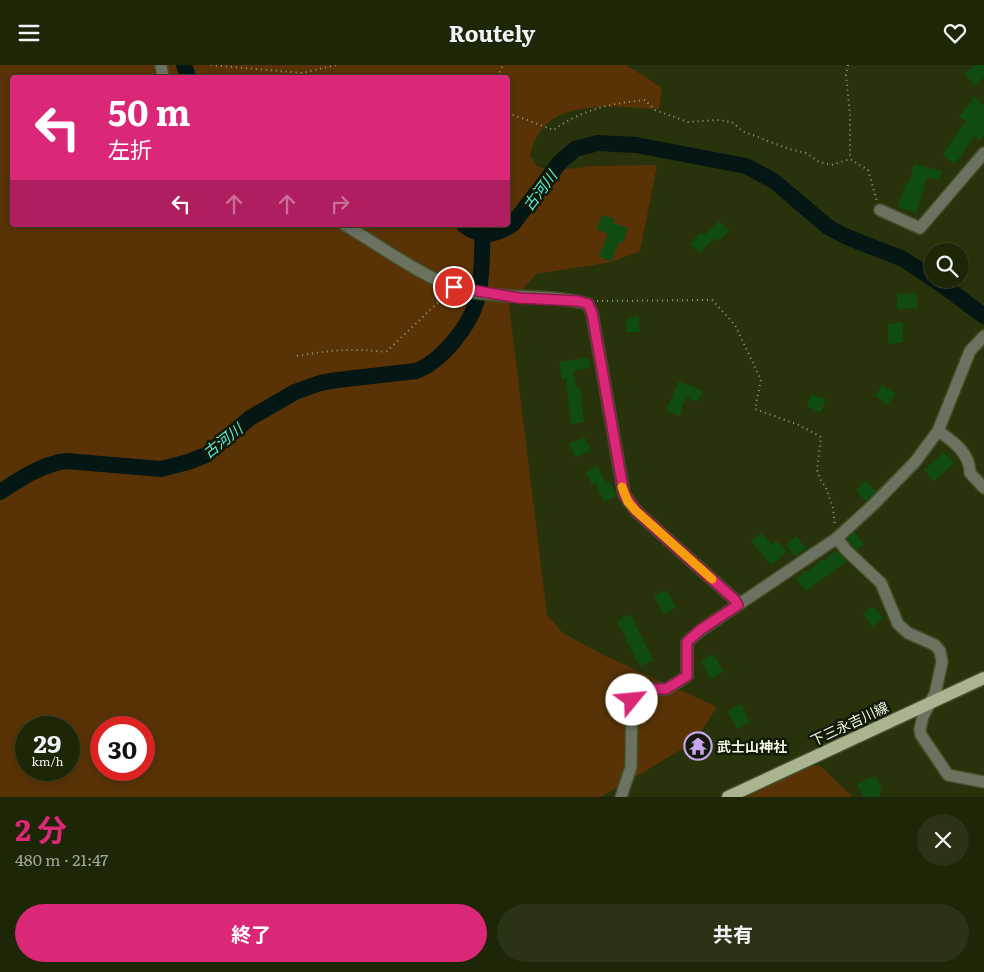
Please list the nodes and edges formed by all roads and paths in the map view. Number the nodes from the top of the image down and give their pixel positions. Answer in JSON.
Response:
{"nodes":[{"id":1,"x":211,"y":65,"type":"edge"},
{"id":2,"x":336,"y":65,"type":"edge"},
{"id":3,"x":848,"y":65,"type":"edge"},
{"id":4,"x":510,"y":114,"type":"edge"},
{"id":5,"x":984,"y":153,"type":"edge"},
{"id":6,"x":850,"y":159,"type":"junction"},
{"id":7,"x":880,"y":210,"type":"joint"},
{"id":8,"x":347,"y":227,"type":"edge"},
{"id":9,"x":459,"y":289,"type":"junction"},
{"id":10,"x":588,"y":304,"type":"junction"},
{"id":11,"x":984,"y":336,"type":"edge"},
{"id":12,"x":297,"y":356,"type":"dead end"},
{"id":13,"x":938,"y":431,"type":"junction"},
{"id":14,"x":984,"y":488,"type":"edge"},
{"id":15,"x":837,"y":538,"type":"junction"},
{"id":16,"x":738,"y":605,"type":"junction"},
{"id":17,"x":984,"y":678,"type":"edge"},
{"id":18,"x":929,"y":703,"type":"junction"},
{"id":19,"x":984,"y":782,"type":"edge"},
{"id":20,"x":621,"y":797,"type":"edge"},
{"id":21,"x":728,"y":797,"type":"edge"}],
"edges":[{"from":1,"to":2,"type":"path"},
{"from":3,"to":6,"type":"path"},
{"from":4,"to":6,"type":"path"},
{"from":5,"to":7,"type":"street"},
{"from":6,"to":7,"type":"path"},
{"from":8,"to":9,"type":"street"},
{"from":9,"to":10,"type":"street"},
{"from":9,"to":12,"type":"path"},
{"from":10,"to":15,"type":"path"},
{"from":10,"to":16,"type":"street"},
{"from":11,"to":13,"type":"street"},
{"from":13,"to":14,"type":"street"},
{"from":13,"to":15,"type":"street"},
{"from":15,"to":16,"type":"street"},
{"from":15,"to":18,"type":"street"},
{"from":16,"to":20,"type":"street"},
{"from":17,"to":18,"type":"main road","name":"下三永吉川線"},
{"from":18,"to":19,"type":"street"},
{"from":18,"to":21,"type":"main road","name":"下三永吉川線"}]}
